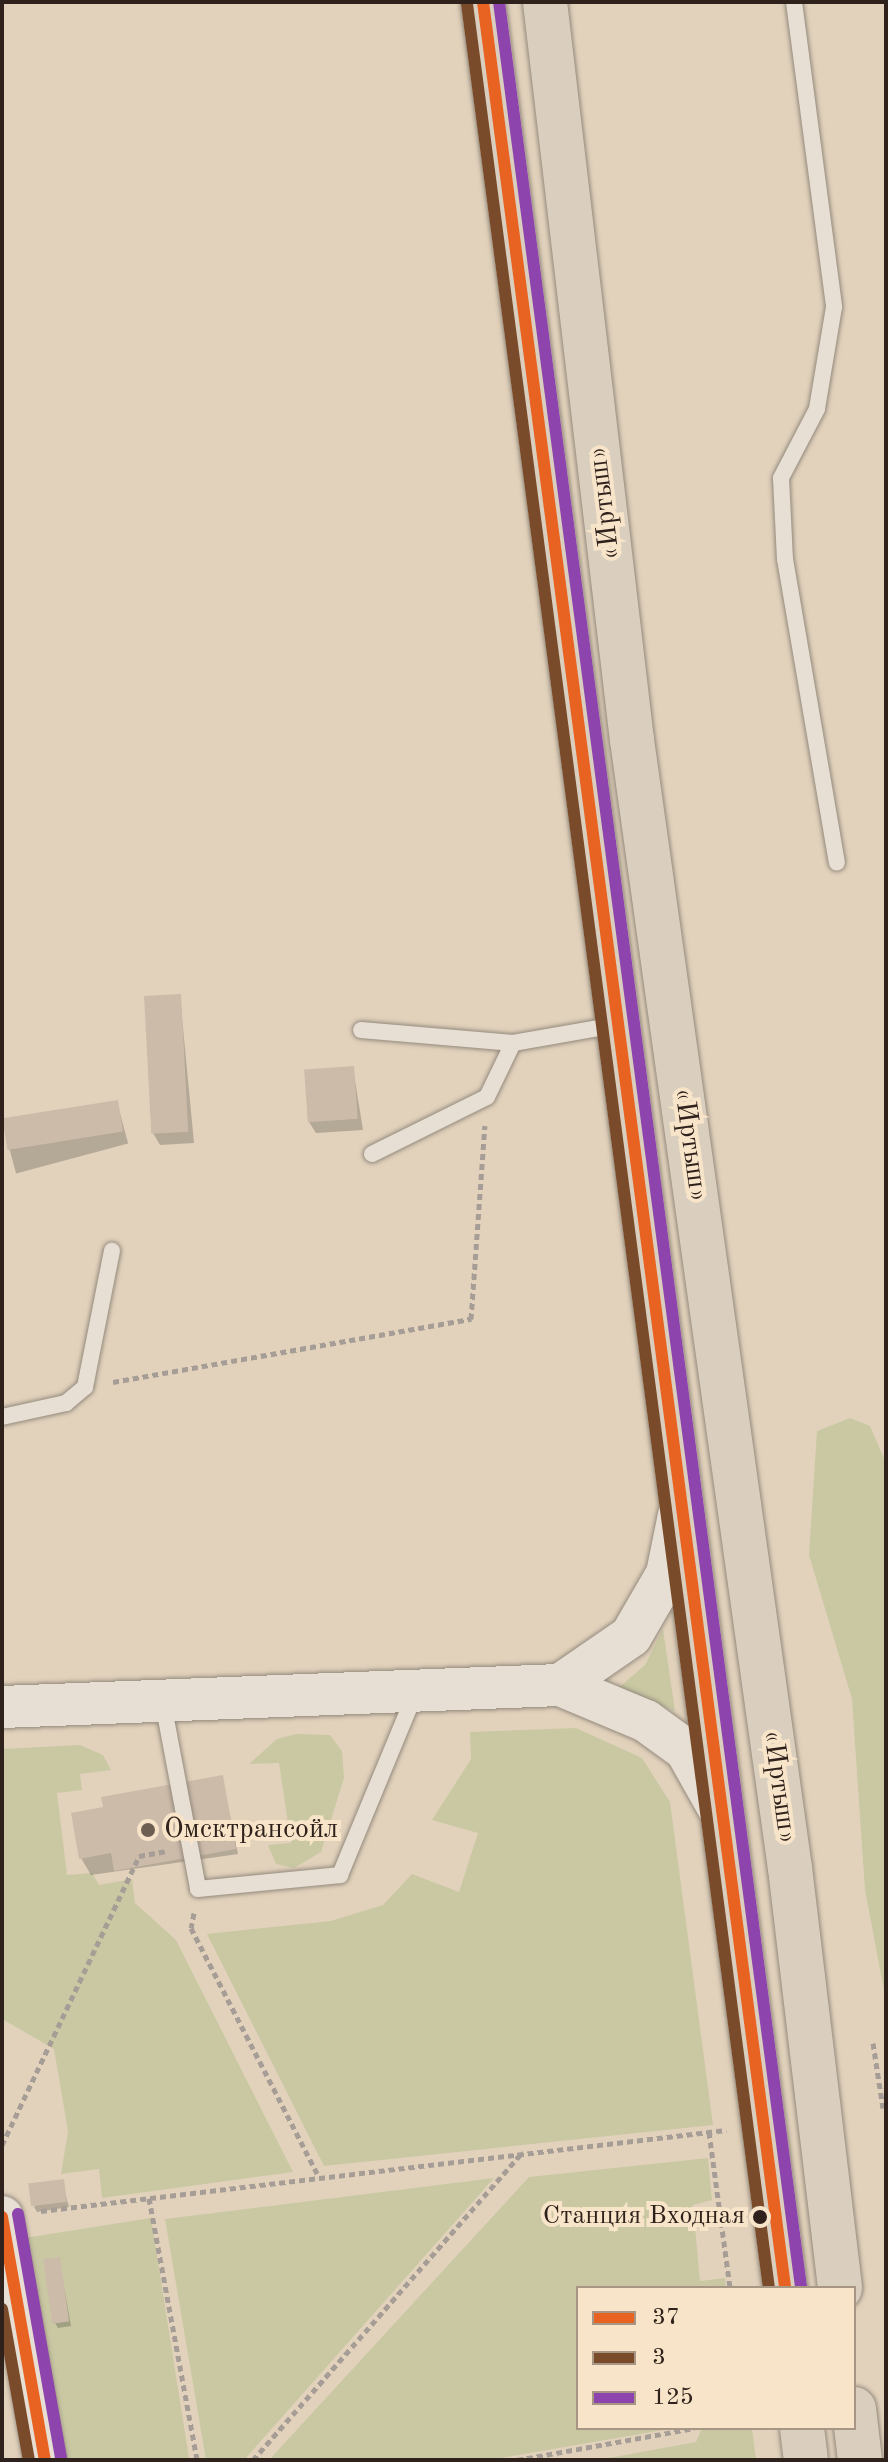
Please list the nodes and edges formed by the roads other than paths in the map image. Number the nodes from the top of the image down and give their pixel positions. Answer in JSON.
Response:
{"nodes":[{"id":1,"x":483,"y":2,"type":"edge"},
{"id":2,"x":545,"y":2,"type":"edge"},
{"id":3,"x":794,"y":2,"type":"edge"},
{"id":4,"x":837,"y":863,"type":"dead end"},
{"id":5,"x":616,"y":1025,"type":"junction"},
{"id":6,"x":361,"y":1030,"type":"dead end"},
{"id":7,"x":513,"y":1043,"type":"junction"},
{"id":8,"x":372,"y":1154,"type":"dead end"},
{"id":9,"x":112,"y":1251,"type":"dead end"},
{"id":10,"x":2,"y":1417,"type":"edge"},
{"id":11,"x":680,"y":1507,"type":"junction"},
{"id":12,"x":560,"y":1685,"type":"junction"},
{"id":13,"x":415,"y":1694,"type":"junction"},
{"id":14,"x":163,"y":1703,"type":"junction"},
{"id":15,"x":2,"y":1707,"type":"edge"},
{"id":16,"x":724,"y":1819,"type":"junction"},
{"id":17,"x":17,"y":2215,"type":"edge"},
{"id":18,"x":785,"y":2286,"type":"edge"},
{"id":19,"x":840,"y":2286,"type":"edge"},
{"id":20,"x":10,"y":2309,"type":"edge"},
{"id":21,"x":856,"y":2426,"type":"edge"},
{"id":22,"x":802,"y":2430,"type":"edge"},
{"id":23,"x":45,"y":2460,"type":"edge"},
{"id":24,"x":806,"y":2460,"type":"edge"},
{"id":25,"x":860,"y":2460,"type":"edge"}],
"edges":[{"from":1,"to":5,"type":"main road","name":"«Иртыш»"},
{"from":2,"to":19,"type":"main road","name":"«Иртыш»"},
{"from":3,"to":4,"type":"lane"},
{"from":5,"to":7,"type":"lane"},
{"from":5,"to":11,"type":"main road","name":"«Иртыш»"},
{"from":6,"to":7,"type":"lane"},
{"from":7,"to":8,"type":"lane"},
{"from":9,"to":10,"type":"lane"},
{"from":11,"to":12,"type":"street"},
{"from":11,"to":16,"type":"main road","name":"«Иртыш»"},
{"from":12,"to":13,"type":"street"},
{"from":12,"to":16,"type":"street"},
{"from":13,"to":14,"type":"street"},
{"from":13,"to":14,"type":"lane"},
{"from":14,"to":15,"type":"street"},
{"from":16,"to":18,"type":"main road","name":"«Иртыш»"},
{"from":17,"to":20,"type":"street"},
{"from":20,"to":23,"type":"street"},
{"from":21,"to":25,"type":"main road"},
{"from":22,"to":24,"type":"main road"}]}
